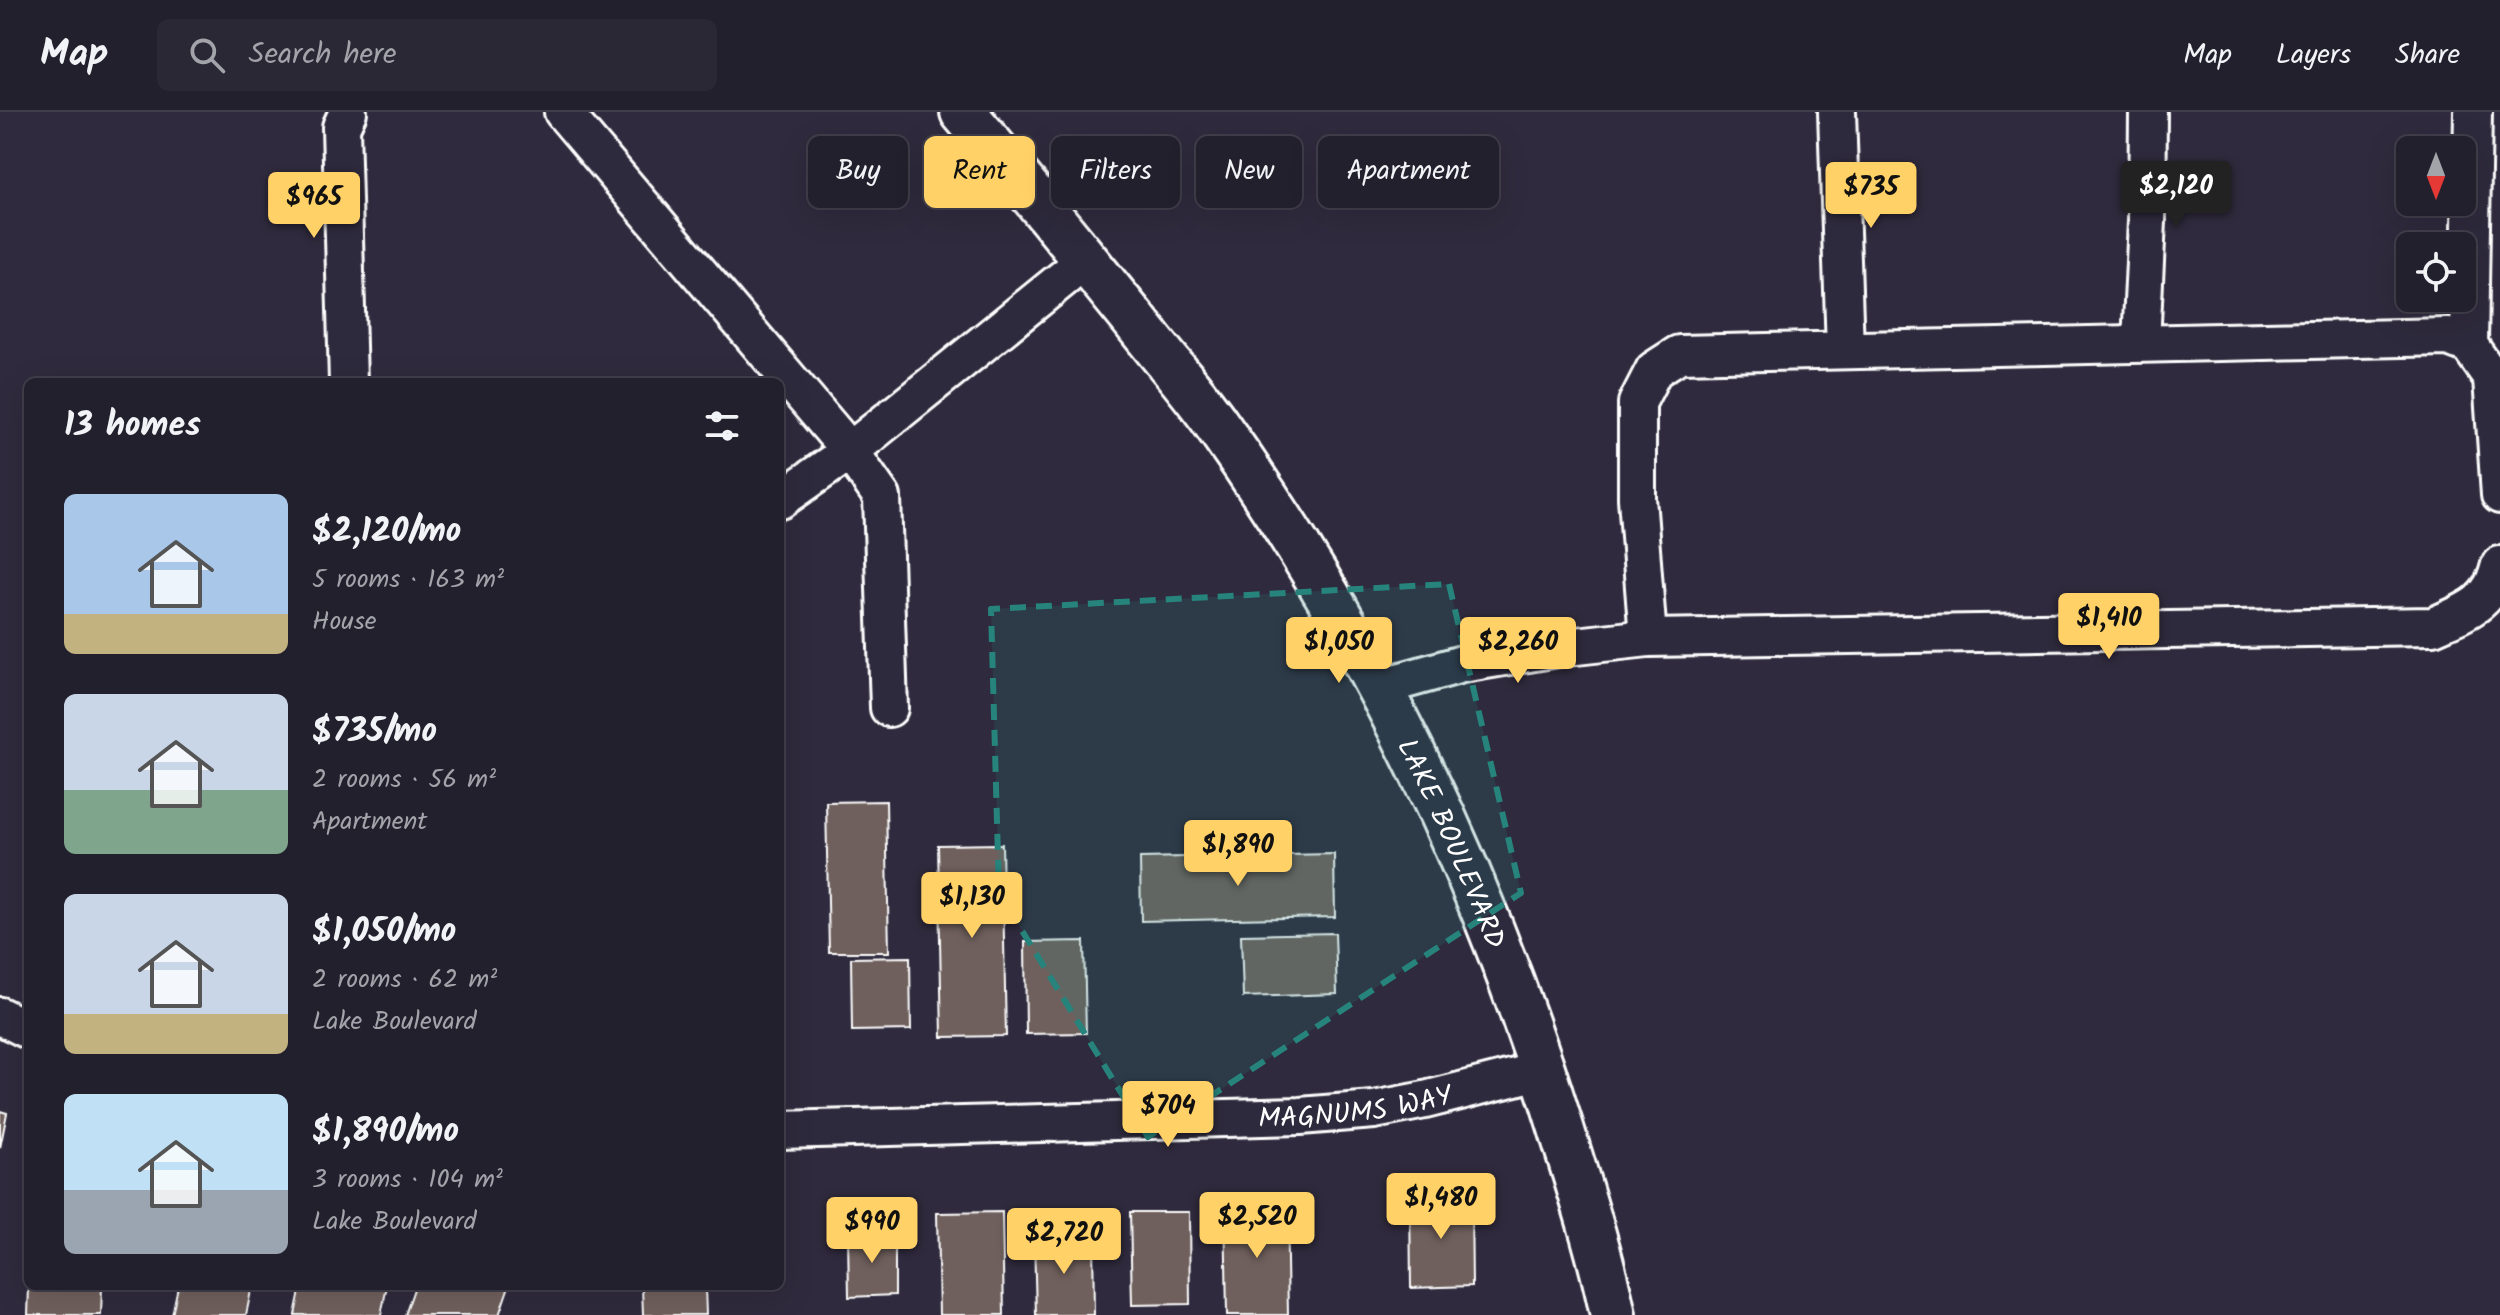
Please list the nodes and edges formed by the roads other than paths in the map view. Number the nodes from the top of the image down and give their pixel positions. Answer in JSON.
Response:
{"nodes":[{"id":1,"x":348,"y":112,"type":"edge"},
{"id":2,"x":563,"y":112,"type":"edge"},
{"id":3,"x":963,"y":112,"type":"edge"},
{"id":4,"x":1837,"y":112,"type":"edge"},
{"id":5,"x":2473,"y":112,"type":"edge"},
{"id":6,"x":2148,"y":113,"type":"edge"},
{"id":7,"x":1086,"y":260,"type":"junction"},
{"id":8,"x":2141,"y":343,"type":"junction"},
{"id":9,"x":2469,"y":345,"type":"junction"},
{"id":10,"x":1845,"y":350,"type":"junction"},
{"id":11,"x":348,"y":378,"type":"edge"},
{"id":12,"x":850,"y":451,"type":"junction"},
{"id":13,"x":2500,"y":495,"type":"edge"},
{"id":14,"x":784,"y":497,"type":"edge"},
{"id":15,"x":2500,"y":565,"type":"edge"},
{"id":16,"x":1648,"y":638,"type":"junction"},
{"id":17,"x":1380,"y":687,"type":"junction"},
{"id":18,"x":889,"y":708,"type":"dead end"},
{"id":19,"x":0,"y":1016,"type":"edge"},
{"id":20,"x":24,"y":1028,"type":"edge"},
{"id":21,"x":1543,"y":1070,"type":"junction"},
{"id":22,"x":784,"y":1130,"type":"edge"},
{"id":23,"x":1613,"y":1315,"type":"edge"}],
"edges":[{"from":1,"to":11,"type":"street"},
{"from":2,"to":12,"type":"street"},
{"from":3,"to":7,"type":"main road","name":"LAKE BOULEVARD"},
{"from":4,"to":10,"type":"street"},
{"from":5,"to":9,"type":"street"},
{"from":6,"to":8,"type":"street"},
{"from":7,"to":12,"type":"street"},
{"from":7,"to":17,"type":"main road","name":"LAKE BOULEVARD"},
{"from":8,"to":9,"type":"street"},
{"from":8,"to":10,"type":"street"},
{"from":9,"to":13,"type":"street"},
{"from":10,"to":16,"type":"street"},
{"from":12,"to":14,"type":"street"},
{"from":12,"to":18,"type":"street"},
{"from":15,"to":16,"type":"street"},
{"from":16,"to":17,"type":"street"},
{"from":17,"to":21,"type":"main road","name":"LAKE BOULEVARD"},
{"from":19,"to":20,"type":"street"},
{"from":21,"to":22,"type":"street","name":"MAGNUMS WAY"},
{"from":21,"to":23,"type":"main road","name":"LAKE BOULEVARD"}]}
